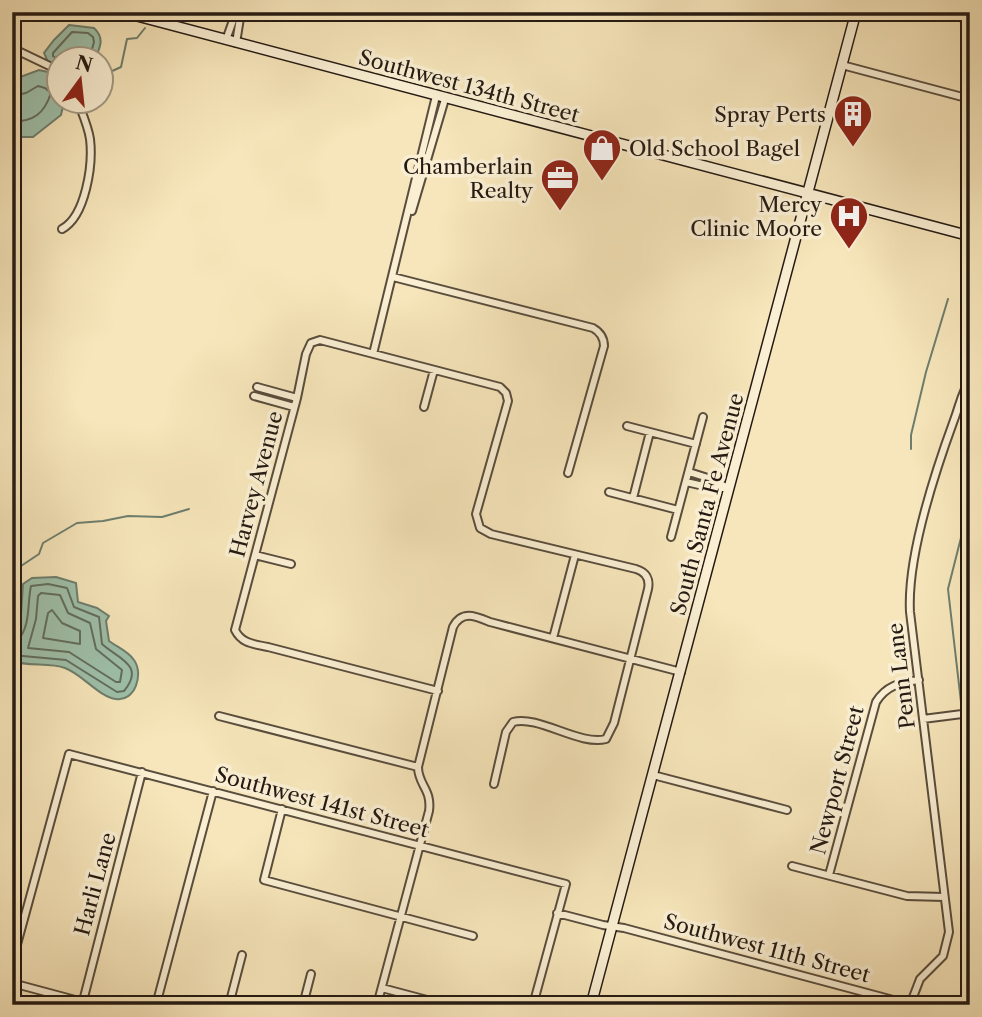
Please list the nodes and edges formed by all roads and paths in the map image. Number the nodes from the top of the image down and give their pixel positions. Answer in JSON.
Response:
{"nodes":[{"id":1,"x":20,"y":12,"type":"edge"},
{"id":2,"x":122,"y":12,"type":"edge"},
{"id":3,"x":239,"y":12,"type":"edge"},
{"id":4,"x":623,"y":12,"type":"edge"},
{"id":5,"x":856,"y":12,"type":"edge"},
{"id":6,"x":941,"y":12,"type":"edge"},
{"id":7,"x":638,"y":14,"type":"edge"},
{"id":8,"x":970,"y":20,"type":"edge"},
{"id":9,"x":12,"y":37,"type":"edge"},
{"id":10,"x":226,"y":40,"type":"junction"},
{"id":11,"x":236,"y":43,"type":"junction"},
{"id":12,"x":12,"y":48,"type":"edge"},
{"id":13,"x":46,"y":64,"type":"edge"},
{"id":14,"x":842,"y":65,"type":"junction"},
{"id":15,"x":441,"y":97,"type":"junction"},
{"id":16,"x":970,"y":99,"type":"edge"},
{"id":17,"x":83,"y":116,"type":"edge"},
{"id":18,"x":809,"y":192,"type":"junction"},
{"id":19,"x":62,"y":229,"type":"dead end"},
{"id":20,"x":970,"y":236,"type":"edge"},
{"id":21,"x":393,"y":277,"type":"junction"},
{"id":22,"x":373,"y":354,"type":"junction"},
{"id":23,"x":434,"y":370,"type":"junction"},
{"id":24,"x":970,"y":380,"type":"edge"},
{"id":25,"x":257,"y":387,"type":"dead end"},
{"id":26,"x":270,"y":391,"type":"junction"},
{"id":27,"x":254,"y":396,"type":"dead end"},
{"id":28,"x":297,"y":398,"type":"junction"},
{"id":29,"x":267,"y":400,"type":"junction"},
{"id":30,"x":294,"y":407,"type":"junction"},
{"id":31,"x":424,"y":407,"type":"dead end"},
{"id":32,"x":703,"y":418,"type":"dead end"},
{"id":33,"x":626,"y":426,"type":"dead end"},
{"id":34,"x":650,"y":432,"type":"junction"},
{"id":35,"x":696,"y":444,"type":"junction"},
{"id":36,"x":689,"y":472,"type":"junction"},
{"id":37,"x":568,"y":473,"type":"dead end"},
{"id":38,"x":686,"y":482,"type":"junction"},
{"id":39,"x":728,"y":488,"type":"junction"},
{"id":40,"x":609,"y":492,"type":"dead end"},
{"id":41,"x":633,"y":498,"type":"junction"},
{"id":42,"x":678,"y":510,"type":"junction"},
{"id":43,"x":671,"y":537,"type":"dead end"},
{"id":44,"x":255,"y":555,"type":"junction"},
{"id":45,"x":575,"y":555,"type":"junction"},
{"id":46,"x":292,"y":564,"type":"dead end"},
{"id":47,"x":553,"y":638,"type":"junction"},
{"id":48,"x":630,"y":658,"type":"junction"},
{"id":49,"x":681,"y":672,"type":"junction"},
{"id":50,"x":919,"y":680,"type":"junction"},
{"id":51,"x":438,"y":691,"type":"junction"},
{"id":52,"x":965,"y":714,"type":"edge"},
{"id":53,"x":219,"y":716,"type":"dead end"},
{"id":54,"x":923,"y":719,"type":"junction"},
{"id":55,"x":418,"y":767,"type":"junction"},
{"id":56,"x":142,"y":772,"type":"junction"},
{"id":57,"x":653,"y":775,"type":"junction"},
{"id":58,"x":494,"y":784,"type":"dead end"},
{"id":59,"x":213,"y":791,"type":"junction"},
{"id":60,"x":282,"y":809,"type":"junction"},
{"id":61,"x":787,"y":810,"type":"dead end"},
{"id":62,"x":420,"y":845,"type":"junction"},
{"id":63,"x":792,"y":866,"type":"dead end"},
{"id":64,"x":829,"y":875,"type":"junction"},
{"id":65,"x":944,"y":897,"type":"junction"},
{"id":66,"x":557,"y":913,"type":"junction"},
{"id":67,"x":401,"y":917,"type":"junction"},
{"id":68,"x":612,"y":926,"type":"junction"},
{"id":69,"x":473,"y":936,"type":"dead end"},
{"id":70,"x":242,"y":955,"type":"dead end"},
{"id":71,"x":12,"y":963,"type":"edge"},
{"id":72,"x":311,"y":974,"type":"dead end"},
{"id":73,"x":12,"y":983,"type":"edge"},
{"id":74,"x":382,"y":988,"type":"junction"},
{"id":75,"x":82,"y":1003,"type":"edge"},
{"id":76,"x":94,"y":1005,"type":"edge"},
{"id":77,"x":156,"y":1005,"type":"edge"},
{"id":78,"x":229,"y":1005,"type":"edge"},
{"id":79,"x":303,"y":1005,"type":"edge"},
{"id":80,"x":377,"y":1005,"type":"edge"},
{"id":81,"x":446,"y":1005,"type":"edge"},
{"id":82,"x":533,"y":1005,"type":"edge"},
{"id":83,"x":591,"y":1005,"type":"edge"},
{"id":84,"x":911,"y":1005,"type":"edge"}],
"edges":[{"from":1,"to":9,"type":"street"},
{"from":2,"to":10,"type":"main road","name":"Southwest 134th Street"},
{"from":3,"to":10,"type":"street"},
{"from":3,"to":11,"type":"street"},
{"from":4,"to":7,"type":"street"},
{"from":5,"to":14,"type":"main road","name":"South Santa Fe Avenue"},
{"from":6,"to":8,"type":"street"},
{"from":10,"to":11,"type":"main road","name":"Southwest 134th Street"},
{"from":11,"to":15,"type":"main road","name":"Southwest 134th Street"},
{"from":12,"to":13,"type":"street"},
{"from":14,"to":16,"type":"street"},
{"from":14,"to":18,"type":"main road","name":"South Santa Fe Avenue"},
{"from":15,"to":18,"type":"main road","name":"Southwest 134th Street"},
{"from":15,"to":21,"type":"street"},
{"from":17,"to":19,"type":"street"},
{"from":18,"to":20,"type":"main road","name":"Southwest 134th Street"},
{"from":18,"to":39,"type":"main road","name":"South Santa Fe Avenue"},
{"from":21,"to":22,"type":"street"},
{"from":21,"to":37,"type":"street"},
{"from":22,"to":23,"type":"street"},
{"from":22,"to":28,"type":"street","name":"Harvey Avenue"},
{"from":23,"to":31,"type":"street"},
{"from":23,"to":45,"type":"street"},
{"from":24,"to":50,"type":"street","name":"Penn Lane"},
{"from":25,"to":26,"type":"street"},
{"from":26,"to":28,"type":"street"},
{"from":26,"to":29,"type":"street"},
{"from":27,"to":29,"type":"street"},
{"from":28,"to":30,"type":"street","name":"Harvey Avenue"},
{"from":29,"to":30,"type":"street"},
{"from":30,"to":44,"type":"street","name":"Harvey Avenue"},
{"from":32,"to":35,"type":"street"},
{"from":33,"to":34,"type":"street"},
{"from":34,"to":35,"type":"street"},
{"from":34,"to":41,"type":"street"},
{"from":35,"to":36,"type":"street"},
{"from":36,"to":38,"type":"street"},
{"from":36,"to":39,"type":"street"},
{"from":38,"to":39,"type":"street"},
{"from":38,"to":42,"type":"street"},
{"from":39,"to":49,"type":"main road","name":"South Santa Fe Avenue"},
{"from":40,"to":41,"type":"street"},
{"from":41,"to":42,"type":"street"},
{"from":42,"to":43,"type":"street"},
{"from":44,"to":46,"type":"street"},
{"from":44,"to":51,"type":"street","name":"Harvey Avenue"},
{"from":45,"to":47,"type":"street"},
{"from":45,"to":48,"type":"street"},
{"from":47,"to":48,"type":"street"},
{"from":47,"to":51,"type":"street"},
{"from":48,"to":49,"type":"street"},
{"from":48,"to":58,"type":"street"},
{"from":49,"to":57,"type":"main road","name":"South Santa Fe Avenue"},
{"from":50,"to":54,"type":"street","name":"Penn Lane"},
{"from":50,"to":64,"type":"street","name":"Newport Street"},
{"from":51,"to":55,"type":"street"},
{"from":52,"to":54,"type":"street"},
{"from":53,"to":55,"type":"street"},
{"from":54,"to":65,"type":"street","name":"Penn Lane"},
{"from":55,"to":62,"type":"street"},
{"from":56,"to":59,"type":"street","name":"Southwest 141st Street"},
{"from":56,"to":71,"type":"street","name":"Southwest 141st Street"},
{"from":56,"to":75,"type":"street","name":"Harli Lane"},
{"from":57,"to":61,"type":"street"},
{"from":57,"to":68,"type":"main road","name":"South Santa Fe Avenue"},
{"from":59,"to":60,"type":"street","name":"Southwest 141st Street"},
{"from":59,"to":77,"type":"street"},
{"from":60,"to":62,"type":"street","name":"Southwest 141st Street"},
{"from":60,"to":67,"type":"street"},
{"from":62,"to":66,"type":"street","name":"Southwest 141st Street"},
{"from":62,"to":67,"type":"street"},
{"from":63,"to":64,"type":"street"},
{"from":64,"to":65,"type":"street"},
{"from":65,"to":84,"type":"street","name":"Penn Lane"},
{"from":66,"to":68,"type":"street","name":"Southwest 11th Street"},
{"from":66,"to":82,"type":"street"},
{"from":67,"to":69,"type":"street"},
{"from":67,"to":74,"type":"street"},
{"from":68,"to":83,"type":"main road","name":"South Santa Fe Avenue"},
{"from":68,"to":84,"type":"street","name":"Southwest 11th Street"},
{"from":70,"to":78,"type":"street"},
{"from":72,"to":79,"type":"street"},
{"from":73,"to":75,"type":"street"},
{"from":74,"to":80,"type":"street"},
{"from":74,"to":81,"type":"street"},
{"from":75,"to":76,"type":"street"}]}
